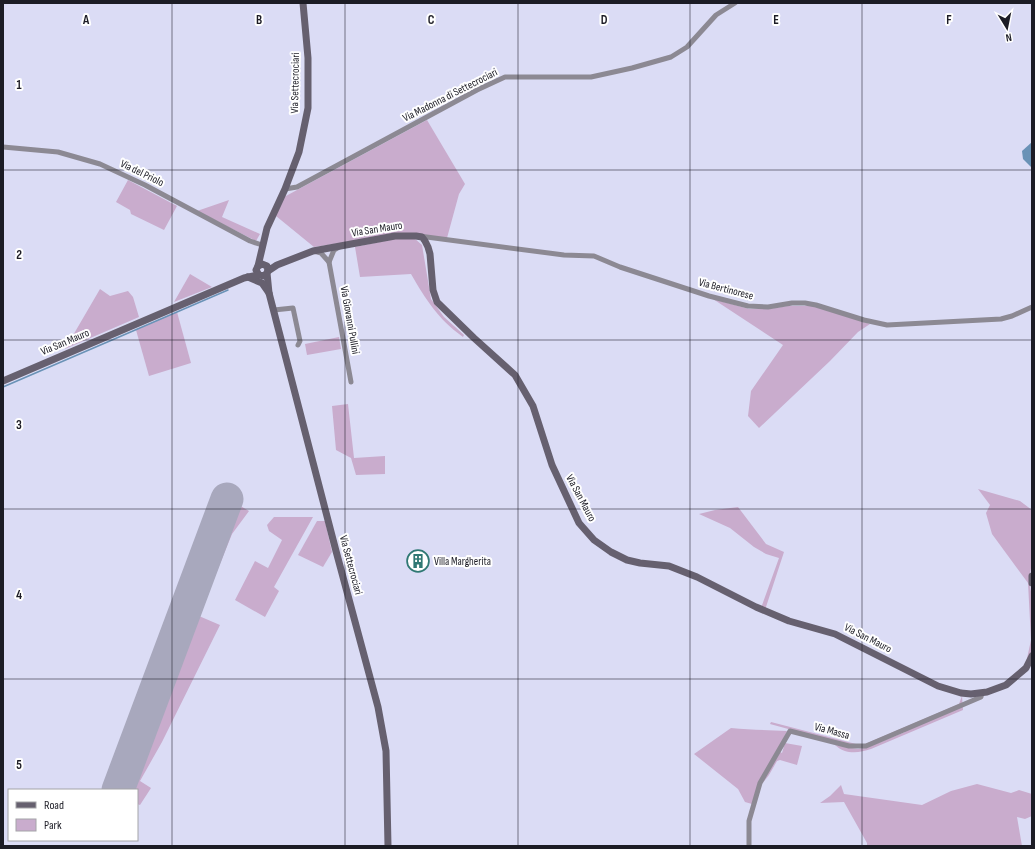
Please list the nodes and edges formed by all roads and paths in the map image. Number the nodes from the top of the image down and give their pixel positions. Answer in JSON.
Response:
{"nodes":[{"id":1,"x":303,"y":3,"type":"edge"},
{"id":2,"x":735,"y":3,"type":"edge"},
{"id":3,"x":3,"y":147,"type":"edge"},
{"id":4,"x":285,"y":188,"type":"junction"},
{"id":5,"x":416,"y":236,"type":"junction"},
{"id":6,"x":341,"y":246,"type":"junction"},
{"id":7,"x":262,"y":248,"type":"junction"},
{"id":8,"x":326,"y":248,"type":"junction"},
{"id":9,"x":313,"y":251,"type":"junction"},
{"id":10,"x":328,"y":258,"type":"junction"},
{"id":11,"x":262,"y":270,"type":"junction"},
{"id":12,"x":246,"y":277,"type":"junction"},
{"id":13,"x":269,"y":293,"type":"junction"},
{"id":14,"x":1032,"y":307,"type":"edge"},
{"id":15,"x":274,"y":310,"type":"junction"},
{"id":16,"x":298,"y":345,"type":"dead end"},
{"id":17,"x":3,"y":381,"type":"edge"},
{"id":18,"x":351,"y":382,"type":"dead end"},
{"id":19,"x":1032,"y":576,"type":"edge"},
{"id":20,"x":1032,"y":582,"type":"edge"},
{"id":21,"x":1032,"y":656,"type":"edge"},
{"id":22,"x":1029,"y":668,"type":"edge"},
{"id":23,"x":982,"y":693,"type":"junction"},
{"id":24,"x":388,"y":846,"type":"edge"},
{"id":25,"x":748,"y":846,"type":"edge"}],
"edges":[{"from":1,"to":4,"type":"main road","name":"Via Settecrociari"},
{"from":2,"to":4,"type":"street","name":"Via Madonna di Settecrociari"},
{"from":3,"to":7,"type":"street","name":"Via del Priolo"},
{"from":4,"to":7,"type":"main road","name":"Via Settecrociari"},
{"from":5,"to":6,"type":"main road","name":"Via San Mauro"},
{"from":5,"to":14,"type":"street","name":"Via Bertinorese"},
{"from":5,"to":23,"type":"main road","name":"Via San Mauro"},
{"from":6,"to":8,"type":"main road","name":"Via San Mauro"},
{"from":6,"to":10,"type":"street"},
{"from":7,"to":11,"type":"main road","name":"Via Settecrociari"},
{"from":8,"to":9,"type":"main road","name":"Via San Mauro"},
{"from":8,"to":10,"type":"street","name":"Via Giovanni Pullini"},
{"from":9,"to":10,"type":"street"},
{"from":9,"to":11,"type":"main road","name":"Via San Mauro"},
{"from":10,"to":18,"type":"street","name":"Via Giovanni Pullini"},
{"from":11,"to":12,"type":"main road","name":"Via San Mauro"},
{"from":11,"to":13,"type":"main road","name":"Via Settecrociari"},
{"from":12,"to":13,"type":"main road"},
{"from":12,"to":17,"type":"main road","name":"Via San Mauro"},
{"from":13,"to":15,"type":"main road","name":"Via Settecrociari"},
{"from":15,"to":16,"type":"street"},
{"from":15,"to":24,"type":"main road","name":"Via Settecrociari"},
{"from":19,"to":20,"type":"main road"},
{"from":21,"to":22,"type":"main road","name":"Via San Mauro"},
{"from":22,"to":23,"type":"main road","name":"Via San Mauro"},
{"from":23,"to":25,"type":"street","name":"Via Massa"}]}
